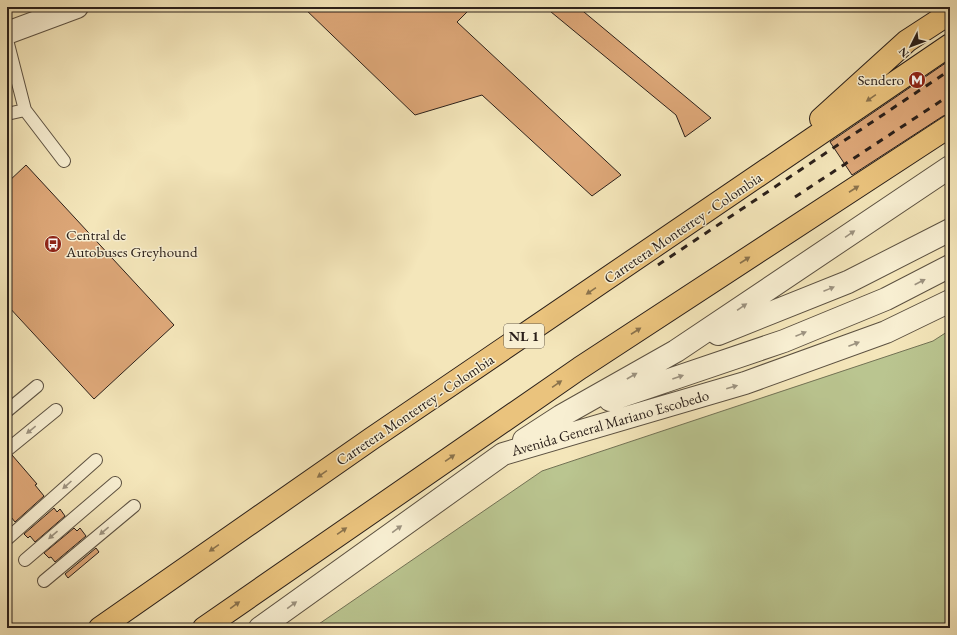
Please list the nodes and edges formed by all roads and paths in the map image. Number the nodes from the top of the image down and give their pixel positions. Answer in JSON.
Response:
{"nodes":[{"id":1,"x":77,"y":7,"type":"edge"},
{"id":2,"x":950,"y":13,"type":"edge"},
{"id":3,"x":7,"y":33,"type":"edge"},
{"id":4,"x":7,"y":40,"type":"edge"},
{"id":5,"x":950,"y":45,"type":"edge"},
{"id":6,"x":26,"y":110,"type":"junction"},
{"id":7,"x":7,"y":114,"type":"edge"},
{"id":8,"x":950,"y":126,"type":"edge"},
{"id":9,"x":64,"y":161,"type":"dead end"},
{"id":10,"x":950,"y":167,"type":"edge"},
{"id":11,"x":752,"y":182,"type":"junction"},
{"id":12,"x":950,"y":230,"type":"edge"},
{"id":13,"x":950,"y":266,"type":"edge"},
{"id":14,"x":950,"y":301,"type":"edge"},
{"id":15,"x":676,"y":351,"type":"junction"},
{"id":16,"x":37,"y":386,"type":"dead end"},
{"id":17,"x":56,"y":410,"type":"dead end"},
{"id":18,"x":7,"y":411,"type":"edge"},
{"id":19,"x":561,"y":416,"type":"junction"},
{"id":20,"x":7,"y":450,"type":"edge"},
{"id":21,"x":503,"y":454,"type":"junction"},
{"id":22,"x":96,"y":460,"type":"dead end"},
{"id":23,"x":115,"y":482,"type":"dead end"},
{"id":24,"x":134,"y":506,"type":"dead end"},
{"id":25,"x":7,"y":539,"type":"edge"},
{"id":26,"x":25,"y":560,"type":"dead end"},
{"id":27,"x":44,"y":581,"type":"dead end"},
{"id":28,"x":100,"y":628,"type":"edge"},
{"id":29,"x":204,"y":628,"type":"edge"},
{"id":30,"x":260,"y":628,"type":"edge"}],
"edges":[{"from":1,"to":3,"type":"street"},
{"from":2,"to":11,"type":"main road","number":"NL 1"},
{"from":4,"to":6,"type":"lane"},
{"from":5,"to":11,"type":"main road","name":"Carretera Monterrey - Colombia","number":"NL 1","one_way":true},
{"from":6,"to":7,"type":"lane"},
{"from":6,"to":9,"type":"lane"},
{"from":29,"to":8,"type":"main road","one_way":true},
{"from":15,"to":10,"type":"street","one_way":true},
{"from":11,"to":28,"type":"main road","name":"Carretera Monterrey - Colombia","number":"NL 1","one_way":true},
{"from":15,"to":12,"type":"street","one_way":true},
{"from":19,"to":13,"type":"street","one_way":true},
{"from":21,"to":14,"type":"street","name":"Avenida General Mariano Escobedo","one_way":true},
{"from":19,"to":15,"type":"street","one_way":true},
{"from":16,"to":18,"type":"lane"},
{"from":17,"to":20,"type":"lane","one_way":true},
{"from":19,"to":21,"type":"street"},
{"from":30,"to":21,"type":"street","name":"Avenida General Mariano Escobedo","one_way":true},
{"from":22,"to":25,"type":"lane","one_way":true},
{"from":23,"to":26,"type":"lane","one_way":true},
{"from":24,"to":27,"type":"lane","one_way":true}]}
